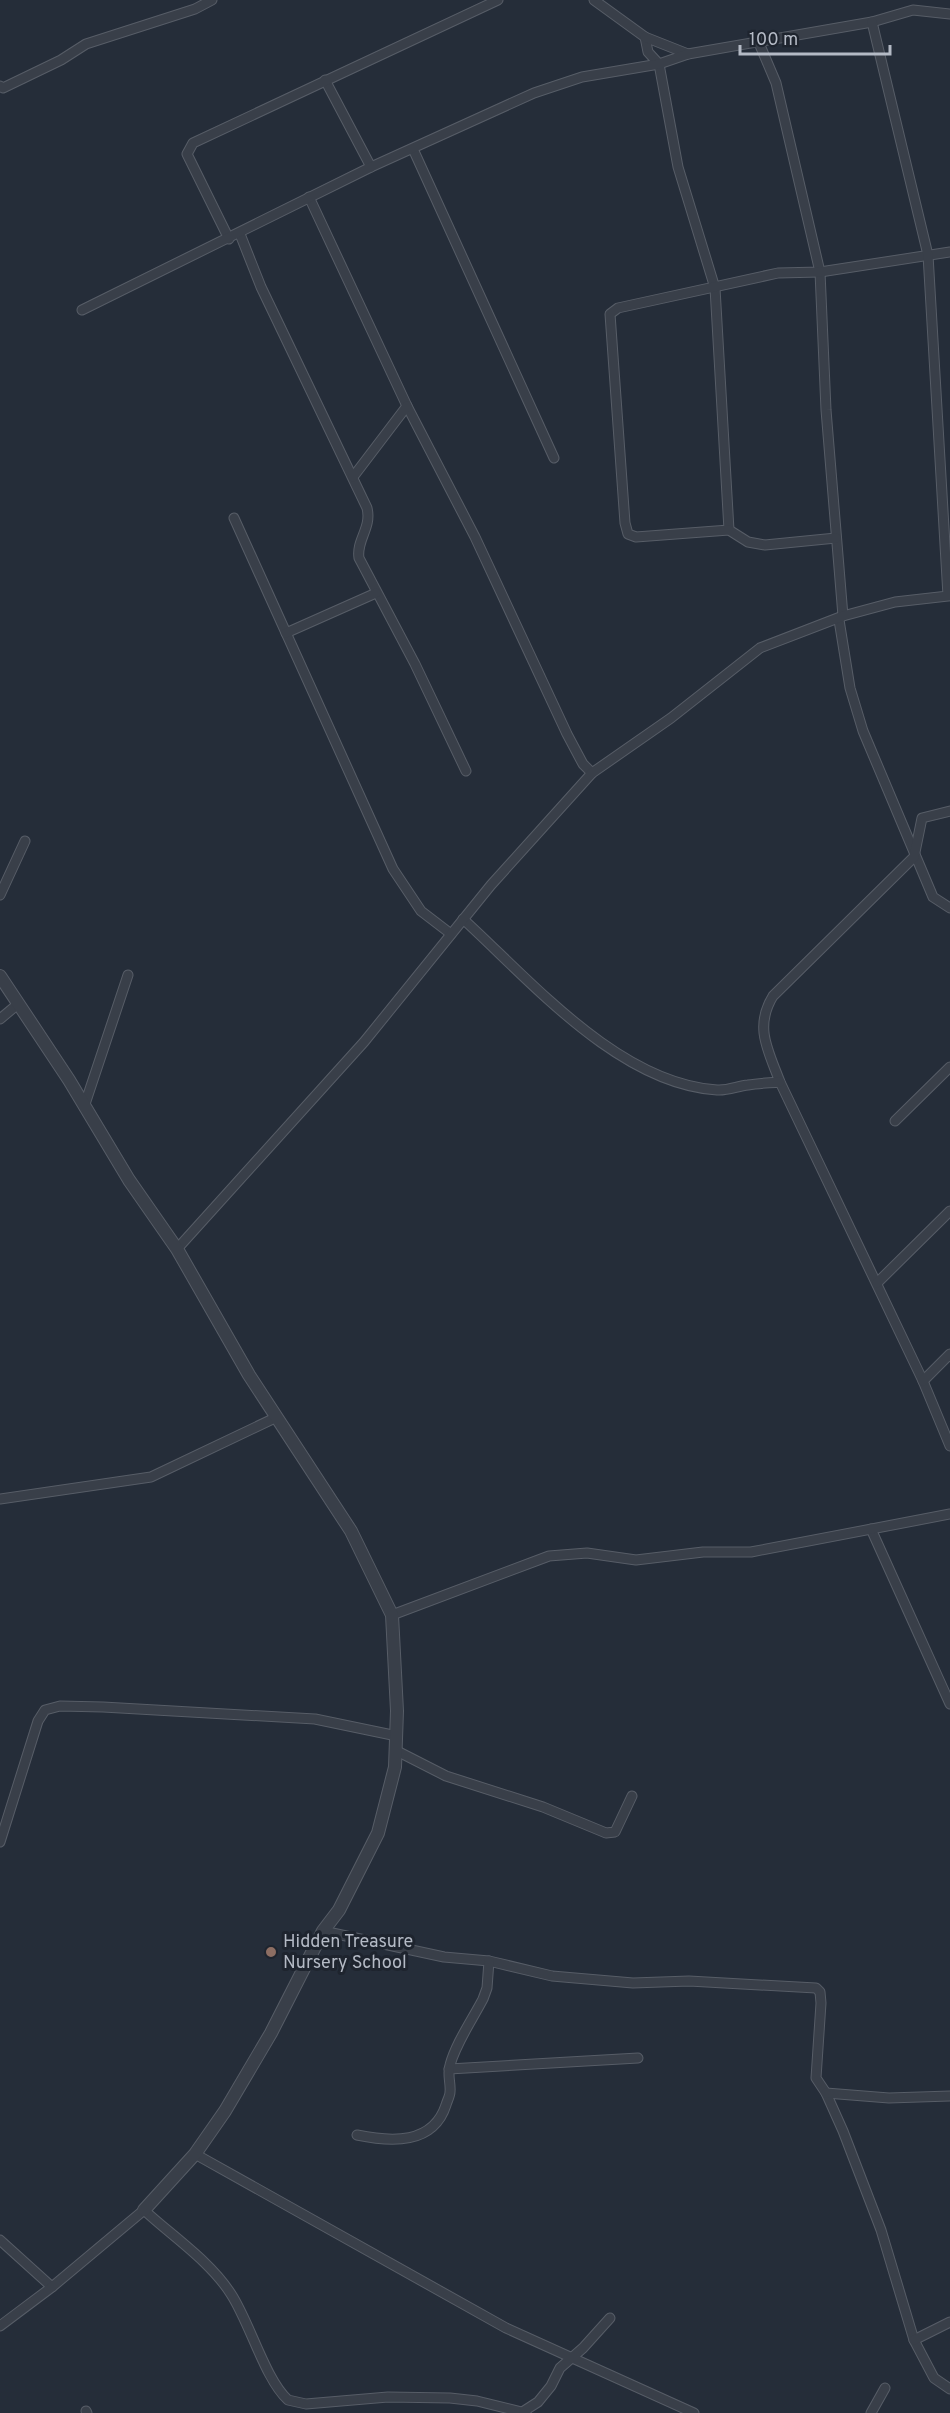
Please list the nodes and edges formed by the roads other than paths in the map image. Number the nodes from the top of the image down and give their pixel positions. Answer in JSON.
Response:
{"nodes":[{"id":1,"x":212,"y":0,"type":"edge"},
{"id":2,"x":498,"y":0,"type":"edge"},
{"id":3,"x":594,"y":0,"type":"edge"},
{"id":4,"x":950,"y":14,"type":"edge"},
{"id":5,"x":872,"y":22,"type":"junction"},
{"id":6,"x":645,"y":37,"type":"junction"},
{"id":7,"x":759,"y":43,"type":"junction"},
{"id":8,"x":688,"y":54,"type":"junction"},
{"id":9,"x":659,"y":64,"type":"junction"},
{"id":10,"x":325,"y":80,"type":"junction"},
{"id":11,"x":0,"y":86,"type":"edge"},
{"id":12,"x":413,"y":149,"type":"junction"},
{"id":13,"x":371,"y":167,"type":"junction"},
{"id":14,"x":309,"y":197,"type":"junction"},
{"id":15,"x":240,"y":234,"type":"junction"},
{"id":16,"x":229,"y":239,"type":"junction"},
{"id":17,"x":950,"y":252,"type":"edge"},
{"id":18,"x":928,"y":255,"type":"junction"},
{"id":19,"x":820,"y":272,"type":"junction"},
{"id":20,"x":716,"y":288,"type":"junction"},
{"id":21,"x":82,"y":310,"type":"dead end"},
{"id":22,"x":407,"y":406,"type":"junction"},
{"id":23,"x":554,"y":458,"type":"dead end"},
{"id":24,"x":353,"y":477,"type":"junction"},
{"id":25,"x":234,"y":518,"type":"dead end"},
{"id":26,"x":729,"y":531,"type":"junction"},
{"id":27,"x":836,"y":538,"type":"junction"},
{"id":28,"x":376,"y":593,"type":"junction"},
{"id":29,"x":949,"y":596,"type":"edge"},
{"id":30,"x":841,"y":618,"type":"junction"},
{"id":31,"x":286,"y":633,"type":"junction"},
{"id":32,"x":466,"y":771,"type":"dead end"},
{"id":33,"x":592,"y":773,"type":"junction"},
{"id":34,"x":950,"y":812,"type":"edge"},
{"id":35,"x":25,"y":841,"type":"dead end"},
{"id":36,"x":914,"y":857,"type":"junction"},
{"id":37,"x":0,"y":895,"type":"edge"},
{"id":38,"x":950,"y":908,"type":"edge"},
{"id":39,"x":463,"y":919,"type":"junction"},
{"id":40,"x":451,"y":934,"type":"junction"},
{"id":41,"x":128,"y":975,"type":"dead end"},
{"id":42,"x":0,"y":976,"type":"edge"},
{"id":43,"x":18,"y":1004,"type":"junction"},
{"id":44,"x":0,"y":1019,"type":"edge"},
{"id":45,"x":950,"y":1067,"type":"edge"},
{"id":46,"x":780,"y":1082,"type":"junction"},
{"id":47,"x":84,"y":1107,"type":"junction"},
{"id":48,"x":895,"y":1121,"type":"dead end"},
{"id":49,"x":950,"y":1211,"type":"edge"},
{"id":50,"x":177,"y":1249,"type":"junction"},
{"id":51,"x":877,"y":1283,"type":"junction"},
{"id":52,"x":950,"y":1354,"type":"edge"},
{"id":53,"x":922,"y":1381,"type":"junction"},
{"id":54,"x":277,"y":1417,"type":"junction"},
{"id":55,"x":950,"y":1446,"type":"edge"},
{"id":56,"x":0,"y":1499,"type":"edge"},
{"id":57,"x":950,"y":1514,"type":"edge"},
{"id":58,"x":871,"y":1529,"type":"junction"},
{"id":59,"x":392,"y":1615,"type":"junction"},
{"id":60,"x":950,"y":1704,"type":"edge"},
{"id":61,"x":397,"y":1736,"type":"junction"},
{"id":62,"x":395,"y":1750,"type":"junction"},
{"id":63,"x":632,"y":1796,"type":"dead end"},
{"id":64,"x":0,"y":1842,"type":"edge"},
{"id":65,"x":323,"y":1931,"type":"junction"},
{"id":66,"x":489,"y":1961,"type":"junction"},
{"id":67,"x":638,"y":2058,"type":"dead end"},
{"id":68,"x":449,"y":2069,"type":"junction"},
{"id":69,"x":826,"y":2093,"type":"junction"},
{"id":70,"x":950,"y":2096,"type":"edge"},
{"id":71,"x":357,"y":2135,"type":"dead end"},
{"id":72,"x":195,"y":2154,"type":"junction"},
{"id":73,"x":144,"y":2210,"type":"junction"},
{"id":74,"x":0,"y":2240,"type":"edge"},
{"id":75,"x":52,"y":2287,"type":"junction"},
{"id":76,"x":610,"y":2318,"type":"dead end"},
{"id":77,"x":950,"y":2322,"type":"edge"},
{"id":78,"x":0,"y":2326,"type":"edge"},
{"id":79,"x":914,"y":2340,"type":"junction"},
{"id":80,"x":574,"y":2357,"type":"junction"},
{"id":81,"x":885,"y":2388,"type":"dead end"},
{"id":82,"x":950,"y":2389,"type":"edge"},
{"id":83,"x":293,"y":2403,"type":"junction"},
{"id":84,"x":525,"y":2412,"type":"edge"},
{"id":85,"x":289,"y":2413,"type":"edge"},
{"id":86,"x":694,"y":2413,"type":"edge"},
{"id":87,"x":871,"y":2413,"type":"edge"}],
"edges":[{"from":1,"to":11,"type":"street"},
{"from":2,"to":10,"type":"street"},
{"from":3,"to":6,"type":"street"},
{"from":4,"to":5,"type":"street"},
{"from":5,"to":7,"type":"street"},
{"from":5,"to":18,"type":"street"},
{"from":6,"to":8,"type":"street"},
{"from":6,"to":9,"type":"street"},
{"from":7,"to":8,"type":"street"},
{"from":7,"to":19,"type":"street"},
{"from":8,"to":9,"type":"street"},
{"from":9,"to":12,"type":"street"},
{"from":9,"to":20,"type":"street"},
{"from":10,"to":13,"type":"street"},
{"from":10,"to":16,"type":"street"},
{"from":12,"to":13,"type":"street"},
{"from":12,"to":23,"type":"street"},
{"from":13,"to":14,"type":"street"},
{"from":14,"to":15,"type":"street"},
{"from":14,"to":22,"type":"street"},
{"from":15,"to":16,"type":"street"},
{"from":15,"to":24,"type":"street"},
{"from":16,"to":21,"type":"street"},
{"from":17,"to":18,"type":"street"},
{"from":18,"to":19,"type":"street"},
{"from":18,"to":29,"type":"street"},
{"from":19,"to":20,"type":"street"},
{"from":19,"to":27,"type":"street"},
{"from":20,"to":26,"type":"street"},
{"from":20,"to":26,"type":"street"},
{"from":22,"to":24,"type":"street"},
{"from":22,"to":33,"type":"street"},
{"from":24,"to":28,"type":"street"},
{"from":25,"to":31,"type":"street"},
{"from":26,"to":27,"type":"street"},
{"from":27,"to":30,"type":"street"},
{"from":28,"to":31,"type":"street"},
{"from":28,"to":32,"type":"street"},
{"from":29,"to":30,"type":"street"},
{"from":30,"to":33,"type":"street"},
{"from":30,"to":36,"type":"street"},
{"from":31,"to":40,"type":"street"},
{"from":33,"to":39,"type":"street"},
{"from":34,"to":36,"type":"street"},
{"from":35,"to":37,"type":"street"},
{"from":36,"to":38,"type":"street"},
{"from":36,"to":46,"type":"street"},
{"from":39,"to":40,"type":"street"},
{"from":39,"to":46,"type":"street"},
{"from":40,"to":50,"type":"street"},
{"from":41,"to":47,"type":"street"},
{"from":42,"to":43,"type":"street"},
{"from":43,"to":44,"type":"street"},
{"from":43,"to":47,"type":"street"},
{"from":45,"to":48,"type":"street"},
{"from":46,"to":51,"type":"street"},
{"from":47,"to":50,"type":"street"},
{"from":49,"to":51,"type":"street"},
{"from":50,"to":54,"type":"street"},
{"from":51,"to":53,"type":"street"},
{"from":52,"to":53,"type":"street"},
{"from":53,"to":55,"type":"street"},
{"from":54,"to":56,"type":"street"},
{"from":54,"to":59,"type":"street"},
{"from":57,"to":58,"type":"street"},
{"from":58,"to":59,"type":"street"},
{"from":58,"to":60,"type":"street"},
{"from":59,"to":61,"type":"street"},
{"from":61,"to":62,"type":"street"},
{"from":61,"to":64,"type":"street"},
{"from":62,"to":63,"type":"street"},
{"from":62,"to":65,"type":"street"},
{"from":65,"to":66,"type":"street"},
{"from":65,"to":72,"type":"street"},
{"from":66,"to":68,"type":"street"},
{"from":66,"to":69,"type":"street"},
{"from":67,"to":68,"type":"street"},
{"from":68,"to":71,"type":"street"},
{"from":69,"to":70,"type":"street"},
{"from":69,"to":79,"type":"street"},
{"from":72,"to":73,"type":"street"},
{"from":72,"to":80,"type":"street"},
{"from":73,"to":75,"type":"street"},
{"from":73,"to":83,"type":"street"},
{"from":74,"to":75,"type":"street"},
{"from":75,"to":78,"type":"street"},
{"from":76,"to":80,"type":"street"},
{"from":77,"to":79,"type":"street"},
{"from":79,"to":82,"type":"street"},
{"from":80,"to":84,"type":"street"},
{"from":80,"to":86,"type":"street"},
{"from":81,"to":87,"type":"street"},
{"from":83,"to":84,"type":"street"},
{"from":83,"to":85,"type":"street"}]}
